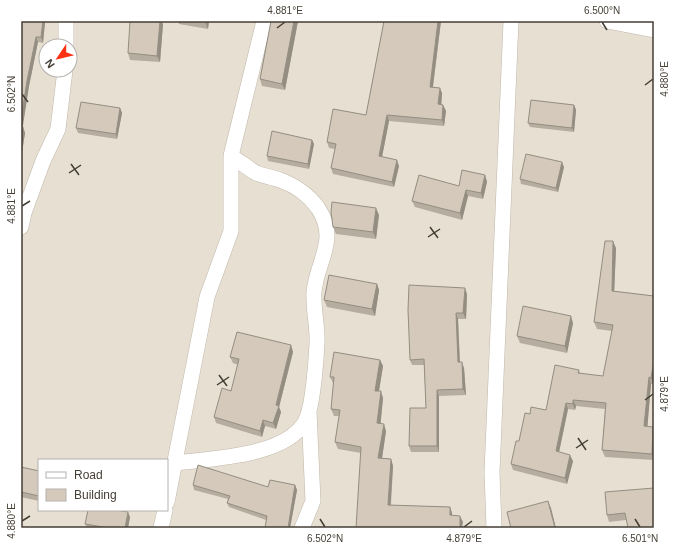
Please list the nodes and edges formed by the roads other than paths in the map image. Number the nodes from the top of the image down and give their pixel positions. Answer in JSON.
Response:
{"nodes":[{"id":1,"x":66,"y":21,"type":"edge"},
{"id":2,"x":264,"y":21,"type":"edge"},
{"id":3,"x":511,"y":21,"type":"edge"},
{"id":4,"x":607,"y":21,"type":"edge"},
{"id":5,"x":654,"y":30,"type":"edge"},
{"id":6,"x":66,"y":38,"type":"edge"},
{"id":7,"x":64,"y":78,"type":"edge"},
{"id":8,"x":231,"y":156,"type":"junction"},
{"id":9,"x":21,"y":227,"type":"edge"},
{"id":10,"x":309,"y":408,"type":"junction"},
{"id":11,"x":176,"y":463,"type":"junction"},
{"id":12,"x":168,"y":498,"type":"edge"},
{"id":13,"x":165,"y":511,"type":"edge"},
{"id":14,"x":161,"y":528,"type":"edge"},
{"id":15,"x":302,"y":528,"type":"edge"},
{"id":16,"x":494,"y":528,"type":"edge"}],
"edges":[{"from":1,"to":6,"type":"street"},
{"from":2,"to":8,"type":"street"},
{"from":3,"to":16,"type":"street"},
{"from":4,"to":5,"type":"street"},
{"from":7,"to":9,"type":"street"},
{"from":8,"to":10,"type":"street"},
{"from":8,"to":11,"type":"street"},
{"from":10,"to":11,"type":"street"},
{"from":10,"to":15,"type":"street"},
{"from":11,"to":12,"type":"street"},
{"from":13,"to":14,"type":"street"}]}
